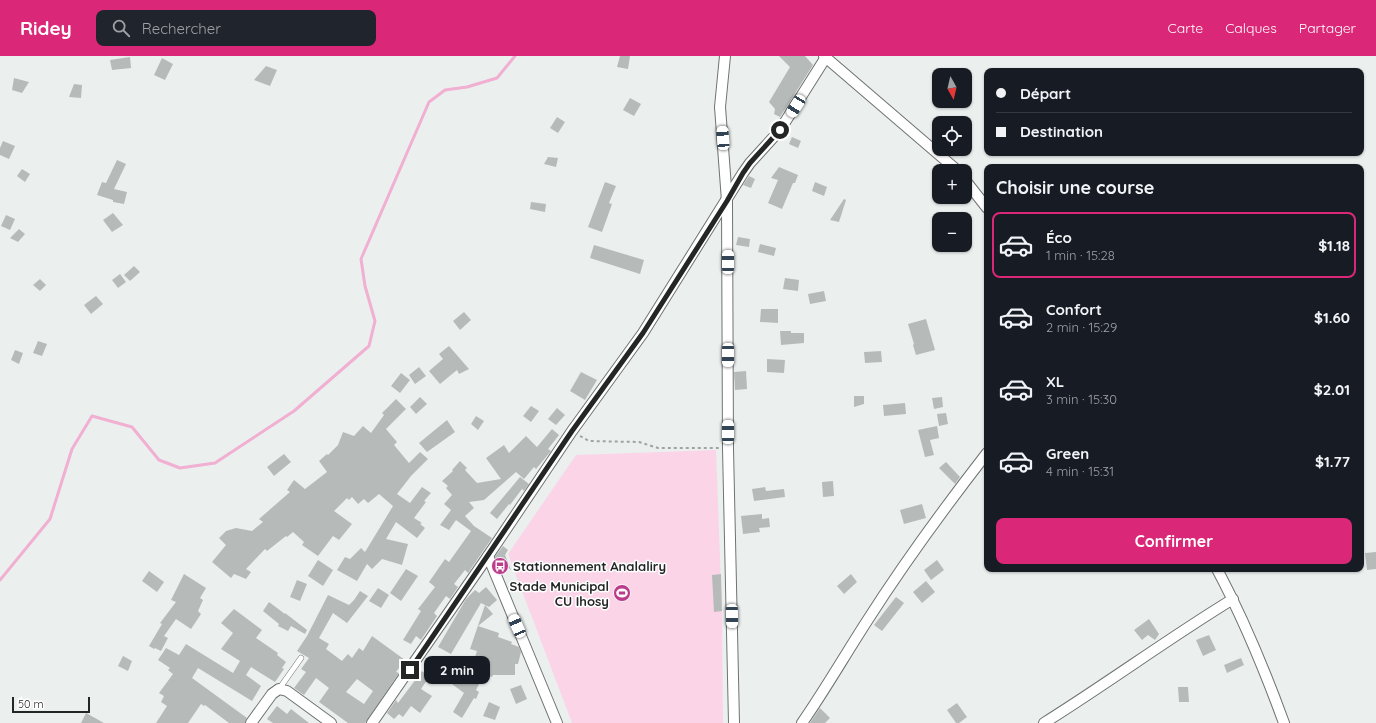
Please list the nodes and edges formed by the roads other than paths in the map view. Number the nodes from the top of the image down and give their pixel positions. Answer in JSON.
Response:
{"nodes":[{"id":1,"x":725,"y":56,"type":"edge"},
{"id":2,"x":825,"y":57,"type":"edge"},
{"id":3,"x":950,"y":164,"type":"edge"},
{"id":4,"x":972,"y":189,"type":"edge"},
{"id":5,"x":727,"y":201,"type":"junction"},
{"id":6,"x":984,"y":204,"type":"edge"},
{"id":7,"x":984,"y":457,"type":"edge"},
{"id":8,"x":488,"y":556,"type":"junction"},
{"id":9,"x":1219,"y":572,"type":"edge"},
{"id":10,"x":1233,"y":599,"type":"junction"},
{"id":11,"x":301,"y":658,"type":"dead end"},
{"id":12,"x":279,"y":689,"type":"junction"},
{"id":13,"x":250,"y":723,"type":"edge"},
{"id":14,"x":331,"y":723,"type":"edge"},
{"id":15,"x":372,"y":723,"type":"edge"},
{"id":16,"x":557,"y":723,"type":"edge"},
{"id":17,"x":734,"y":723,"type":"edge"},
{"id":18,"x":802,"y":723,"type":"edge"},
{"id":19,"x":1044,"y":723,"type":"edge"},
{"id":20,"x":1284,"y":723,"type":"edge"}],
"edges":[{"from":1,"to":5,"type":"street"},
{"from":2,"to":3,"type":"street"},
{"from":2,"to":5,"type":"street"},
{"from":4,"to":6,"type":"street"},
{"from":5,"to":8,"type":"street"},
{"from":5,"to":17,"type":"street"},
{"from":7,"to":18,"type":"street"},
{"from":8,"to":15,"type":"street"},
{"from":8,"to":16,"type":"street"},
{"from":9,"to":10,"type":"street"},
{"from":10,"to":19,"type":"street"},
{"from":10,"to":20,"type":"street"},
{"from":11,"to":12,"type":"lane"},
{"from":12,"to":13,"type":"street"},
{"from":12,"to":14,"type":"street"}]}
